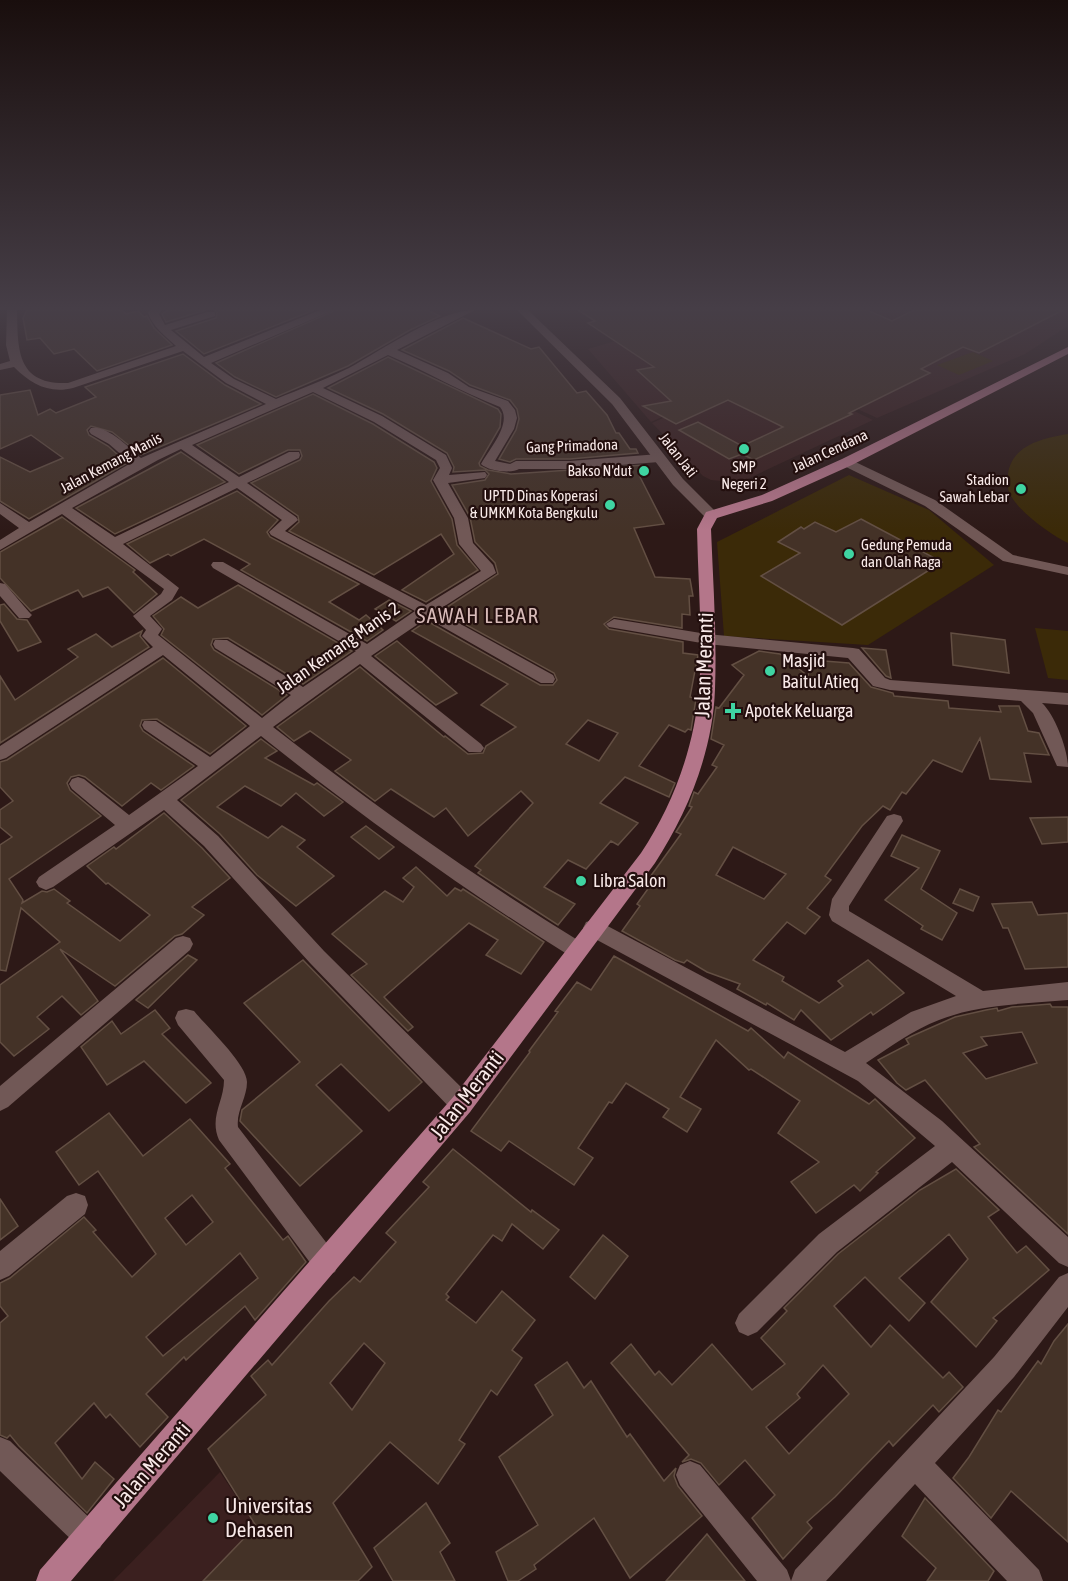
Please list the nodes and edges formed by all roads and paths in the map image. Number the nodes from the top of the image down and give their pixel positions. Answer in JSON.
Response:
{"nodes":[{"id":1,"x":39,"y":384,"type":"edge"},
{"id":2,"x":69,"y":384,"type":"edge"},
{"id":3,"x":236,"y":384,"type":"edge"},
{"id":4,"x":323,"y":384,"type":"edge"},
{"id":5,"x":457,"y":384,"type":"edge"},
{"id":6,"x":599,"y":384,"type":"edge"},
{"id":7,"x":1001,"y":384,"type":"edge"},
{"id":8,"x":314,"y":388,"type":"junction"},
{"id":9,"x":276,"y":404,"type":"junction"},
{"id":10,"x":95,"y":431,"type":"dead end"},
{"id":11,"x":182,"y":444,"type":"junction"},
{"id":12,"x":294,"y":455,"type":"dead end"},
{"id":13,"x":659,"y":458,"type":"junction"},
{"id":14,"x":847,"y":462,"type":"junction"},
{"id":15,"x":140,"y":464,"type":"junction"},
{"id":16,"x":483,"y":470,"type":"junction"},
{"id":17,"x":440,"y":480,"type":"junction"},
{"id":18,"x":238,"y":483,"type":"junction"},
{"id":19,"x":0,"y":507,"type":"edge"},
{"id":20,"x":63,"y":508,"type":"junction"},
{"id":21,"x":711,"y":515,"type":"junction"},
{"id":22,"x":29,"y":528,"type":"junction"},
{"id":23,"x":114,"y":543,"type":"junction"},
{"id":24,"x":0,"y":546,"type":"edge"},
{"id":25,"x":218,"y":566,"type":"dead end"},
{"id":26,"x":1068,"y":571,"type":"edge"},
{"id":27,"x":0,"y":587,"type":"edge"},
{"id":28,"x":426,"y":610,"type":"junction"},
{"id":29,"x":24,"y":615,"type":"dead end"},
{"id":30,"x":614,"y":624,"type":"dead end"},
{"id":31,"x":707,"y":639,"type":"junction"},
{"id":32,"x":221,"y":644,"type":"dead end"},
{"id":33,"x":164,"y":647,"type":"junction"},
{"id":34,"x":364,"y":654,"type":"junction"},
{"id":35,"x":547,"y":679,"type":"dead end"},
{"id":36,"x":303,"y":695,"type":"junction"},
{"id":37,"x":1026,"y":696,"type":"junction"},
{"id":38,"x":1068,"y":699,"type":"edge"},
{"id":39,"x":150,"y":725,"type":"dead end"},
{"id":40,"x":260,"y":727,"type":"junction"},
{"id":41,"x":475,"y":748,"type":"dead end"},
{"id":42,"x":0,"y":754,"type":"edge"},
{"id":43,"x":1063,"y":762,"type":"dead end"},
{"id":44,"x":210,"y":765,"type":"junction"},
{"id":45,"x":78,"y":784,"type":"dead end"},
{"id":46,"x":165,"y":800,"type":"junction"},
{"id":47,"x":894,"y":822,"type":"dead end"},
{"id":48,"x":128,"y":825,"type":"junction"},
{"id":49,"x":46,"y":882,"type":"dead end"},
{"id":50,"x":593,"y":928,"type":"junction"},
{"id":51,"x":183,"y":944,"type":"dead end"},
{"id":52,"x":577,"y":950,"type":"junction"},
{"id":53,"x":1068,"y":991,"type":"edge"},
{"id":54,"x":980,"y":1000,"type":"junction"},
{"id":55,"x":186,"y":1018,"type":"dead end"},
{"id":56,"x":847,"y":1063,"type":"junction"},
{"id":57,"x":0,"y":1100,"type":"edge"},
{"id":58,"x":462,"y":1104,"type":"junction"},
{"id":59,"x":952,"y":1147,"type":"junction"},
{"id":60,"x":76,"y":1205,"type":"dead end"},
{"id":61,"x":1068,"y":1254,"type":"edge"},
{"id":62,"x":326,"y":1263,"type":"junction"},
{"id":63,"x":0,"y":1267,"type":"edge"},
{"id":64,"x":1068,"y":1286,"type":"edge"},
{"id":65,"x":748,"y":1323,"type":"dead end"},
{"id":66,"x":0,"y":1451,"type":"edge"},
{"id":67,"x":915,"y":1463,"type":"junction"},
{"id":68,"x":690,"y":1475,"type":"dead end"},
{"id":69,"x":90,"y":1538,"type":"junction"},
{"id":70,"x":51,"y":1581,"type":"edge"},
{"id":71,"x":776,"y":1581,"type":"edge"},
{"id":72,"x":806,"y":1581,"type":"edge"},
{"id":73,"x":1028,"y":1581,"type":"edge"}],
"edges":[{"from":1,"to":2,"type":"street"},
{"from":3,"to":9,"type":"street"},
{"from":4,"to":8,"type":"street","name":"Jalan Kemang Manis"},
{"from":5,"to":16,"type":"street"},
{"from":6,"to":13,"type":"street","name":"Jalan Jati"},
{"from":7,"to":14,"type":"main road","name":"Jalan Cendana"},
{"from":8,"to":9,"type":"street","name":"Jalan Kemang Manis"},
{"from":8,"to":17,"type":"street","name":"Jalan Kemang Manis 2"},
{"from":9,"to":11,"type":"street","name":"Jalan Kemang Manis"},
{"from":10,"to":15,"type":"street"},
{"from":11,"to":15,"type":"street","name":"Jalan Kemang Manis"},
{"from":11,"to":18,"type":"street"},
{"from":12,"to":18,"type":"street"},
{"from":13,"to":16,"type":"street","name":"Gang Primadona"},
{"from":13,"to":21,"type":"street","name":"Jalan Jati"},
{"from":14,"to":21,"type":"main road","name":"Jalan Cendana"},
{"from":14,"to":26,"type":"street"},
{"from":15,"to":20,"type":"street","name":"Jalan Kemang Manis"},
{"from":16,"to":17,"type":"street","name":"Gang Primadona"},
{"from":17,"to":28,"type":"street","name":"Jalan Kemang Manis 2"},
{"from":18,"to":23,"type":"street"},
{"from":18,"to":28,"type":"street"},
{"from":19,"to":22,"type":"street"},
{"from":20,"to":22,"type":"street","name":"Jalan Kemang Manis"},
{"from":20,"to":23,"type":"street"},
{"from":21,"to":31,"type":"main road","name":"Jalan Meranti"},
{"from":22,"to":24,"type":"street","name":"Jalan Kemang Manis"},
{"from":23,"to":33,"type":"street"},
{"from":25,"to":34,"type":"street"},
{"from":27,"to":29,"type":"street"},
{"from":28,"to":34,"type":"street","name":"Jalan Kemang Manis 2"},
{"from":28,"to":35,"type":"street"},
{"from":30,"to":31,"type":"street"},
{"from":31,"to":37,"type":"street"},
{"from":31,"to":50,"type":"main road","name":"Jalan Meranti"},
{"from":32,"to":36,"type":"street"},
{"from":33,"to":40,"type":"street"},
{"from":33,"to":42,"type":"street"},
{"from":34,"to":36,"type":"street","name":"Jalan Kemang Manis 2"},
{"from":34,"to":41,"type":"street"},
{"from":36,"to":40,"type":"street","name":"Jalan Kemang Manis 2"},
{"from":37,"to":38,"type":"street"},
{"from":37,"to":43,"type":"street"},
{"from":39,"to":44,"type":"street"},
{"from":40,"to":44,"type":"street","name":"Jalan Kemang Manis 2"},
{"from":40,"to":52,"type":"street"},
{"from":44,"to":46,"type":"street","name":"Jalan Kemang Manis 2"},
{"from":45,"to":48,"type":"street"},
{"from":46,"to":48,"type":"street","name":"Jalan Kemang Manis 2"},
{"from":46,"to":58,"type":"street"},
{"from":47,"to":54,"type":"street"},
{"from":48,"to":49,"type":"street","name":"Jalan Kemang Manis 2"},
{"from":50,"to":52,"type":"main road","name":"Jalan Meranti"},
{"from":50,"to":56,"type":"street"},
{"from":51,"to":57,"type":"street"},
{"from":52,"to":58,"type":"main road","name":"Jalan Meranti"},
{"from":53,"to":54,"type":"street"},
{"from":54,"to":56,"type":"street"},
{"from":55,"to":62,"type":"street"},
{"from":56,"to":59,"type":"street"},
{"from":58,"to":62,"type":"main road","name":"Jalan Meranti"},
{"from":59,"to":61,"type":"street"},
{"from":59,"to":65,"type":"street"},
{"from":60,"to":63,"type":"street"},
{"from":62,"to":69,"type":"main road","name":"Jalan Meranti"},
{"from":64,"to":67,"type":"street"},
{"from":66,"to":69,"type":"street"},
{"from":67,"to":72,"type":"street"},
{"from":67,"to":73,"type":"street"},
{"from":68,"to":71,"type":"street"},
{"from":69,"to":70,"type":"main road","name":"Jalan Meranti"}]}
